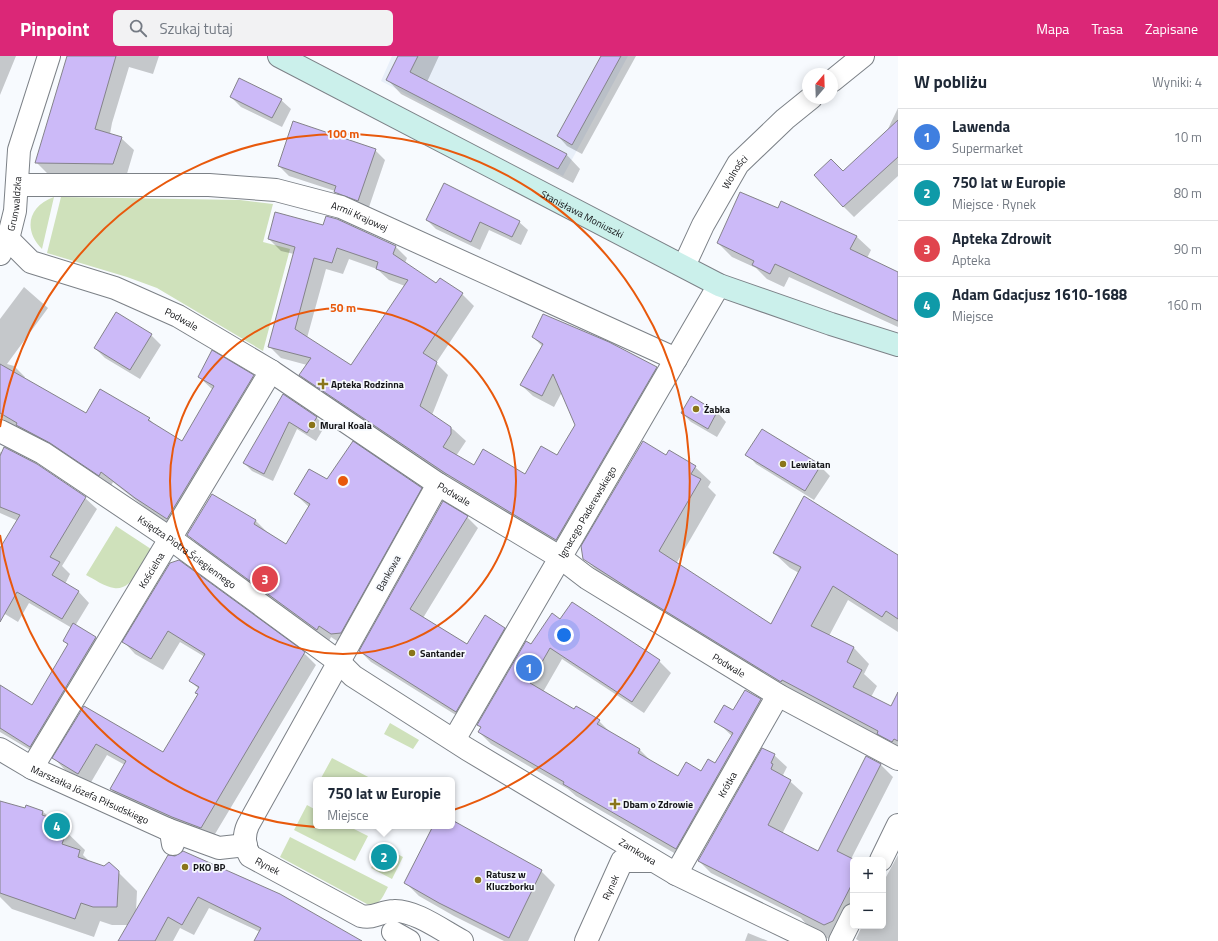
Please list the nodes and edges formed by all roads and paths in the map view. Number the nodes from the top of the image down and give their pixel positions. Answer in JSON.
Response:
{"nodes":[{"id":1,"x":49,"y":56,"type":"edge"},
{"id":2,"x":279,"y":56,"type":"edge"},
{"id":3,"x":863,"y":56,"type":"edge"},
{"id":4,"x":838,"y":76,"type":"edge"},
{"id":5,"x":804,"y":104,"type":"edge"},
{"id":6,"x":19,"y":150,"type":"junction"},
{"id":7,"x":0,"y":163,"type":"edge"},
{"id":8,"x":17,"y":185,"type":"junction"},
{"id":9,"x":4,"y":246,"type":"edge"},
{"id":10,"x":684,"y":266,"type":"junction"},
{"id":11,"x":720,"y":285,"type":"junction"},
{"id":12,"x":898,"y":345,"type":"edge"},
{"id":13,"x":676,"y":359,"type":"junction"},
{"id":14,"x":271,"y":371,"type":"junction"},
{"id":15,"x":0,"y":431,"type":"edge"},
{"id":16,"x":438,"y":484,"type":"junction"},
{"id":17,"x":171,"y":539,"type":"junction"},
{"id":18,"x":561,"y":558,"type":"junction"},
{"id":19,"x":339,"y":662,"type":"junction"},
{"id":20,"x":778,"y":695,"type":"junction"},
{"id":21,"x":461,"y":745,"type":"junction"},
{"id":22,"x":0,"y":749,"type":"edge"},
{"id":23,"x":898,"y":759,"type":"edge"},
{"id":24,"x":32,"y":768,"type":"junction"},
{"id":25,"x":898,"y":826,"type":"edge"},
{"id":26,"x":246,"y":846,"type":"junction"},
{"id":27,"x":882,"y":857,"type":"edge"},
{"id":28,"x":654,"y":861,"type":"junction"},
{"id":29,"x":676,"y":874,"type":"junction"},
{"id":30,"x":850,"y":921,"type":"edge"},
{"id":31,"x":786,"y":934,"type":"edge"},
{"id":32,"x":462,"y":941,"type":"edge"},
{"id":33,"x":586,"y":941,"type":"edge"},
{"id":34,"x":815,"y":941,"type":"edge"},
{"id":35,"x":840,"y":941,"type":"edge"}],
"edges":[{"from":1,"to":6,"type":"street","name":"Grunwaldzka"},
{"from":2,"to":10,"type":"street","name":"Stanisława Moniuszki"},
{"from":3,"to":4,"type":"street"},
{"from":5,"to":10,"type":"street","name":"Wolności"},
{"from":6,"to":7,"type":"street","name":"Grunwaldzka"},
{"from":6,"to":8,"type":"street","name":"Grunwaldzka"},
{"from":8,"to":9,"type":"street","name":"Grunwaldzka"},
{"from":8,"to":13,"type":"street","name":"Armii Krajowej"},
{"from":9,"to":14,"type":"street","name":"Podwale"},
{"from":10,"to":11,"type":"street","name":"Stanisława Moniuszki"},
{"from":11,"to":12,"type":"street","name":"Stanisława Moniuszki"},
{"from":11,"to":13,"type":"street","name":"Ignacego Paderewskiego"},
{"from":13,"to":18,"type":"street","name":"Ignacego Paderewskiego"},
{"from":14,"to":16,"type":"street","name":"Podwale"},
{"from":14,"to":17,"type":"street","name":"Kościelna"},
{"from":15,"to":17,"type":"street","name":"Księdza Piotra Ściegiennego"},
{"from":16,"to":18,"type":"street","name":"Podwale"},
{"from":16,"to":19,"type":"street","name":"Bankowa"},
{"from":17,"to":19,"type":"street","name":"Księdza Piotra Ściegiennego"},
{"from":17,"to":24,"type":"street","name":"Kościelna"},
{"from":18,"to":20,"type":"street","name":"Podwale"},
{"from":18,"to":21,"type":"street","name":"Ignacego Paderewskiego"},
{"from":19,"to":21,"type":"street","name":"Księdza Piotra Ściegiennego"},
{"from":19,"to":26,"type":"street"},
{"from":20,"to":23,"type":"street","name":"Podwale"},
{"from":20,"to":29,"type":"street","name":"Krótka"},
{"from":21,"to":28,"type":"street","name":"Zamkowa"},
{"from":22,"to":24,"type":"street","name":"Marszałka Józefa Piłsudskiego"},
{"from":24,"to":26,"type":"street","name":"Marszałka Józefa Piłsudskiego"},
{"from":25,"to":27,"type":"street"},
{"from":26,"to":32,"type":"street","name":"Rynek"},
{"from":28,"to":29,"type":"street","name":"Zamkowa"},
{"from":28,"to":33,"type":"street","name":"Rynek"},
{"from":29,"to":31,"type":"street","name":"Zamkowa"},
{"from":30,"to":35,"type":"street"},
{"from":31,"to":34,"type":"street","name":"Zamkowa"}]}
